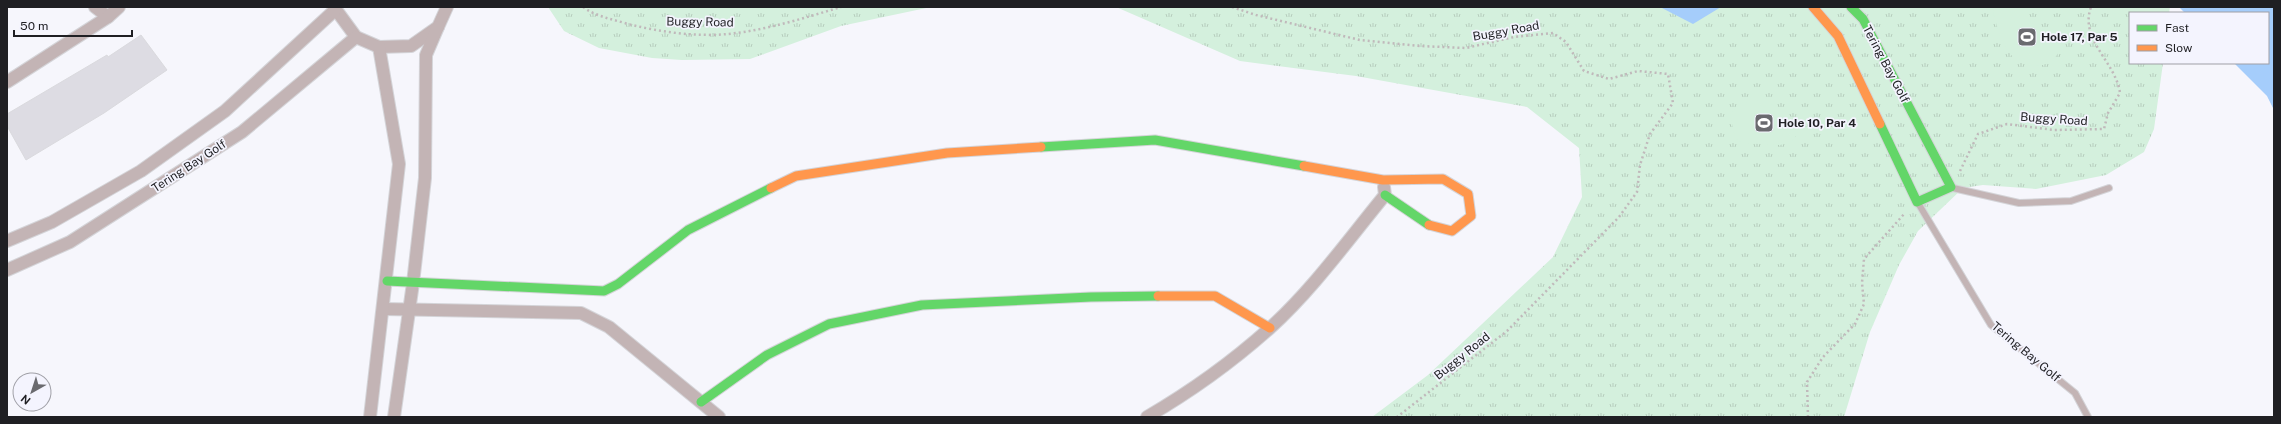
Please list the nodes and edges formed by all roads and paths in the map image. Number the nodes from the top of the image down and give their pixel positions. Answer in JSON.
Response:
{"nodes":[{"id":1,"x":95,"y":7,"type":"edge"},
{"id":2,"x":119,"y":7,"type":"edge"},
{"id":3,"x":447,"y":7,"type":"edge"},
{"id":4,"x":583,"y":7,"type":"edge"},
{"id":5,"x":841,"y":7,"type":"edge"},
{"id":6,"x":1232,"y":7,"type":"edge"},
{"id":7,"x":1813,"y":7,"type":"edge"},
{"id":8,"x":1851,"y":7,"type":"edge"},
{"id":9,"x":2091,"y":7,"type":"edge"},
{"id":10,"x":334,"y":9,"type":"edge"},
{"id":11,"x":108,"y":16,"type":"junction"},
{"id":12,"x":438,"y":27,"type":"junction"},
{"id":13,"x":356,"y":37,"type":"junction"},
{"id":14,"x":379,"y":48,"type":"junction"},
{"id":15,"x":7,"y":82,"type":"edge"},
{"id":16,"x":1383,"y":180,"type":"junction"},
{"id":17,"x":1951,"y":187,"type":"junction"},
{"id":18,"x":2109,"y":188,"type":"dead end"},
{"id":19,"x":1385,"y":195,"type":"junction"},
{"id":20,"x":1917,"y":202,"type":"junction"},
{"id":21,"x":7,"y":241,"type":"edge"},
{"id":22,"x":7,"y":270,"type":"edge"},
{"id":23,"x":387,"y":281,"type":"junction"},
{"id":24,"x":413,"y":283,"type":"junction"},
{"id":25,"x":384,"y":309,"type":"junction"},
{"id":26,"x":409,"y":311,"type":"junction"},
{"id":27,"x":1270,"y":328,"type":"junction"},
{"id":28,"x":701,"y":402,"type":"junction"},
{"id":29,"x":370,"y":417,"type":"edge"},
{"id":30,"x":394,"y":417,"type":"edge"},
{"id":31,"x":719,"y":417,"type":"edge"},
{"id":32,"x":1146,"y":417,"type":"edge"},
{"id":33,"x":1397,"y":417,"type":"edge"},
{"id":34,"x":1808,"y":417,"type":"edge"},
{"id":35,"x":2088,"y":417,"type":"edge"}],
"edges":[{"from":1,"to":11,"type":"street"},
{"from":2,"to":11,"type":"street"},
{"from":3,"to":12,"type":"street"},
{"from":4,"to":5,"type":"path","name":"Buggy Road"},
{"from":6,"to":33,"type":"path","name":"Buggy Road"},
{"from":7,"to":20,"type":"street","name":"Tering Bay Golf"},
{"from":8,"to":17,"type":"street","name":"Tering Bay Golf"},
{"from":9,"to":17,"type":"path","name":"Buggy Road"},
{"from":10,"to":13,"type":"street","name":"Tering Bay Golf"},
{"from":10,"to":21,"type":"street","name":"Tering Bay Golf"},
{"from":11,"to":15,"type":"street"},
{"from":12,"to":14,"type":"street","name":"Tering Bay Golf"},
{"from":12,"to":24,"type":"street"},
{"from":13,"to":14,"type":"street","name":"Tering Bay Golf"},
{"from":13,"to":22,"type":"street","name":"Tering Bay Golf"},
{"from":14,"to":23,"type":"street"},
{"from":16,"to":19,"type":"street"},
{"from":16,"to":19,"type":"street"},
{"from":16,"to":24,"type":"street"},
{"from":17,"to":18,"type":"lane"},
{"from":17,"to":20,"type":"street"},
{"from":19,"to":27,"type":"street"},
{"from":20,"to":34,"type":"path"},
{"from":20,"to":35,"type":"lane","name":"Tering Bay Golf"},
{"from":23,"to":24,"type":"street"},
{"from":23,"to":25,"type":"street"},
{"from":24,"to":26,"type":"street"},
{"from":25,"to":26,"type":"street"},
{"from":25,"to":29,"type":"street"},
{"from":26,"to":28,"type":"street"},
{"from":26,"to":30,"type":"street"},
{"from":27,"to":28,"type":"street"},
{"from":27,"to":32,"type":"street"},
{"from":28,"to":31,"type":"street"}]}
